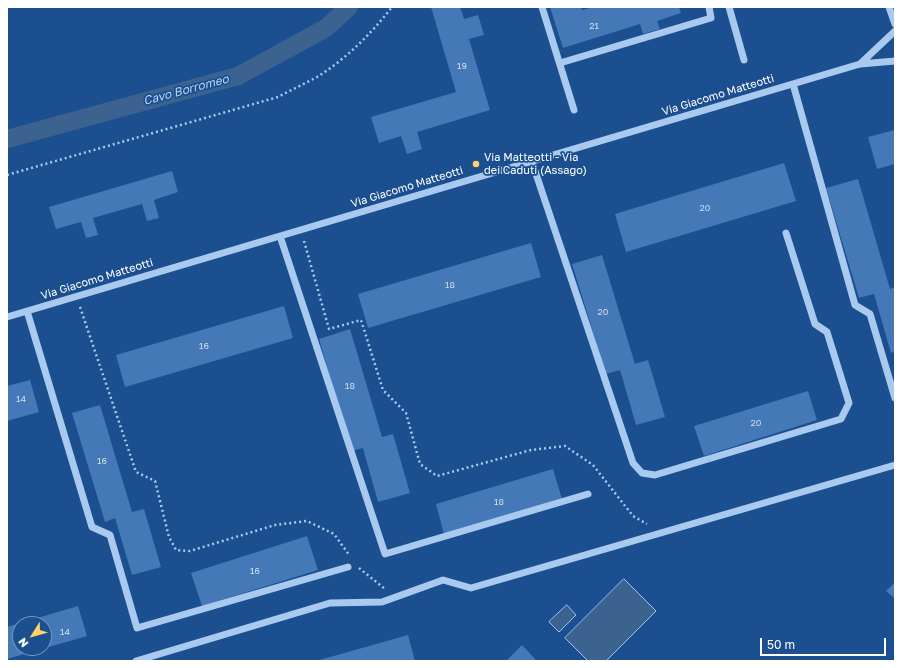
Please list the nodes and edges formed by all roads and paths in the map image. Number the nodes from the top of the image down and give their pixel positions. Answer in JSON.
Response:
{"nodes":[{"id":1,"x":392,"y":7,"type":"edge"},
{"id":2,"x":542,"y":7,"type":"edge"},
{"id":3,"x":710,"y":7,"type":"edge"},
{"id":4,"x":729,"y":7,"type":"edge"},
{"id":5,"x":889,"y":7,"type":"edge"},
{"id":6,"x":895,"y":24,"type":"edge"},
{"id":7,"x":895,"y":31,"type":"edge"},
{"id":8,"x":744,"y":60,"type":"dead end"},
{"id":9,"x":895,"y":61,"type":"edge"},
{"id":10,"x":560,"y":63,"type":"junction"},
{"id":11,"x":860,"y":64,"type":"junction"},
{"id":12,"x":793,"y":84,"type":"junction"},
{"id":13,"x":574,"y":110,"type":"dead end"},
{"id":14,"x":532,"y":162,"type":"junction"},
{"id":15,"x":7,"y":174,"type":"edge"},
{"id":16,"x":301,"y":230,"type":"junction"},
{"id":17,"x":786,"y":233,"type":"dead end"},
{"id":18,"x":280,"y":236,"type":"junction"},
{"id":19,"x":77,"y":296,"type":"junction"},
{"id":20,"x":27,"y":311,"type":"junction"},
{"id":21,"x":7,"y":317,"type":"edge"},
{"id":22,"x":895,"y":398,"type":"edge"},
{"id":23,"x":895,"y":465,"type":"edge"},
{"id":24,"x":588,"y":494,"type":"dead end"},
{"id":25,"x":661,"y":533,"type":"junction"},
{"id":26,"x":351,"y":557,"type":"dead end"},
{"id":27,"x":355,"y":563,"type":"dead end"},
{"id":28,"x":348,"y":567,"type":"dead end"},
{"id":29,"x":402,"y":595,"type":"junction"},
{"id":30,"x":136,"y":661,"type":"edge"}],
"edges":[{"from":1,"to":15,"type":"path"},
{"from":2,"to":10,"type":"street"},
{"from":3,"to":10,"type":"street"},
{"from":4,"to":8,"type":"street"},
{"from":5,"to":6,"type":"street"},
{"from":7,"to":11,"type":"street","name":"Via Giacomo Matteotti"},
{"from":9,"to":11,"type":"street","name":"Via Giacomo Matteotti"},
{"from":10,"to":13,"type":"street"},
{"from":11,"to":12,"type":"street","name":"Via Giacomo Matteotti"},
{"from":12,"to":14,"type":"street","name":"Via Giacomo Matteotti"},
{"from":12,"to":22,"type":"street"},
{"from":14,"to":16,"type":"street","name":"Via Giacomo Matteotti"},
{"from":14,"to":17,"type":"street"},
{"from":16,"to":18,"type":"street","name":"Via Giacomo Matteotti"},
{"from":16,"to":25,"type":"path"},
{"from":18,"to":19,"type":"street","name":"Via Giacomo Matteotti"},
{"from":18,"to":24,"type":"street"},
{"from":19,"to":20,"type":"street","name":"Via Giacomo Matteotti"},
{"from":19,"to":26,"type":"path"},
{"from":20,"to":21,"type":"street","name":"Via Giacomo Matteotti"},
{"from":20,"to":28,"type":"street"},
{"from":23,"to":25,"type":"street"},
{"from":25,"to":29,"type":"street"},
{"from":27,"to":29,"type":"path"},
{"from":29,"to":30,"type":"street"}]}
